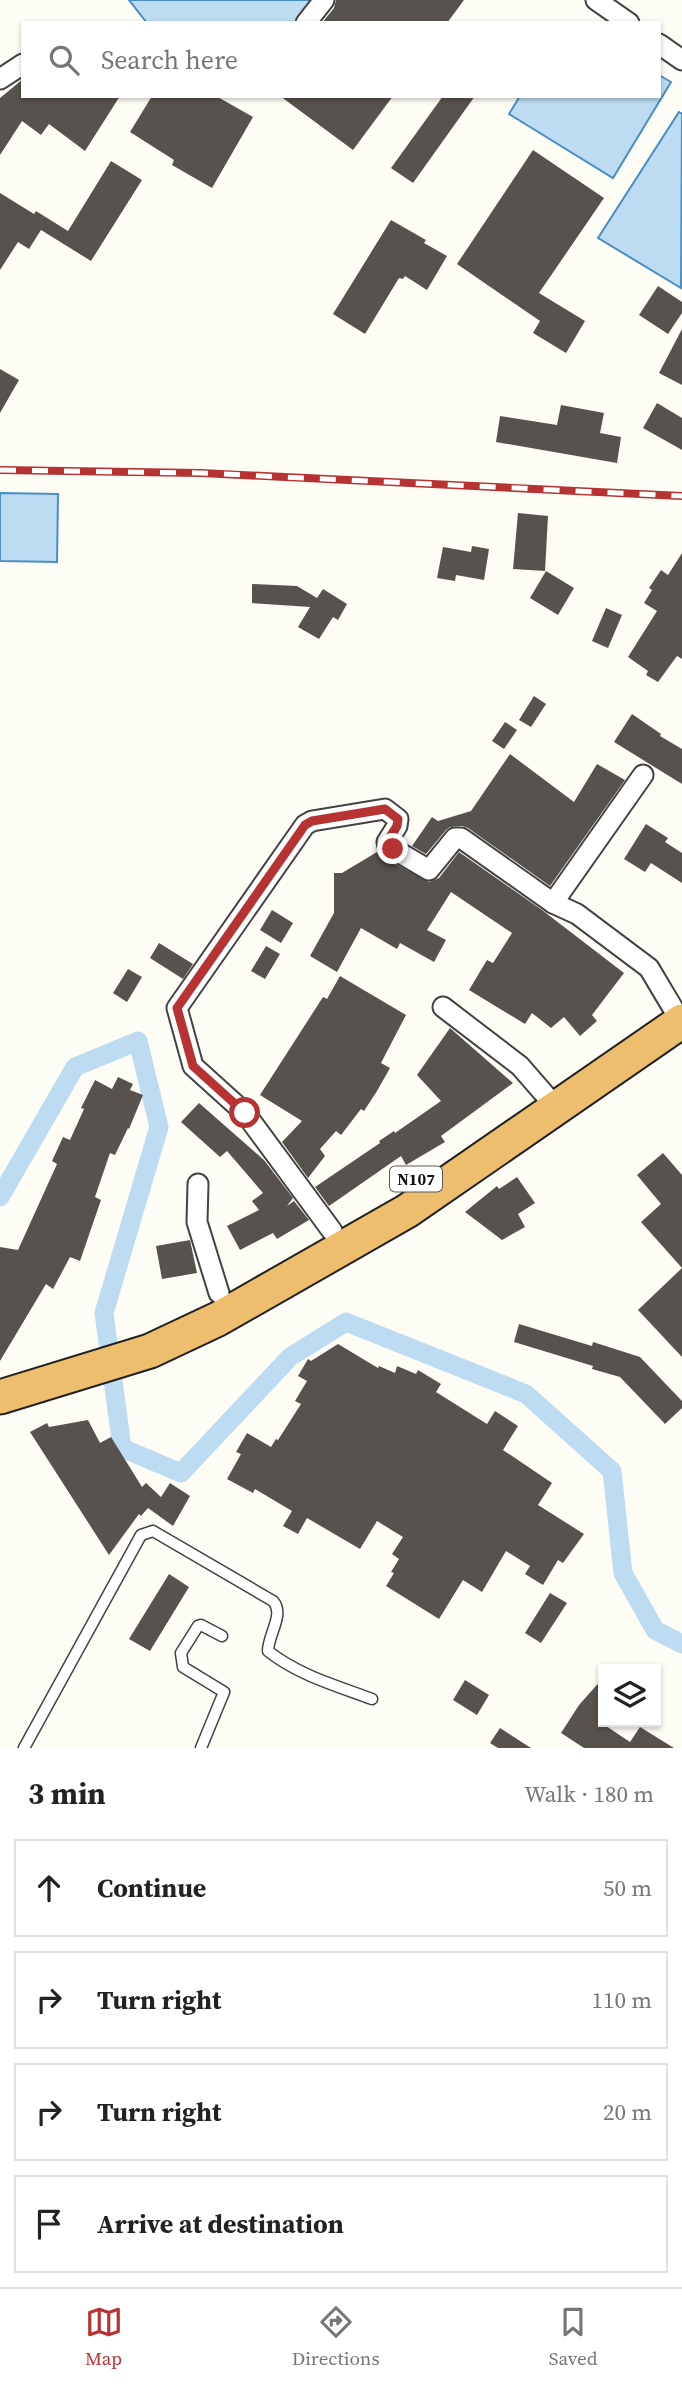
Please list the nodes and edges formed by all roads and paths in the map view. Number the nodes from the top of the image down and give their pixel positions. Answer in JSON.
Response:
{"nodes":[{"id":1,"x":324,"y":0,"type":"edge"},
{"id":2,"x":596,"y":0,"type":"edge"},
{"id":3,"x":308,"y":21,"type":"edge"},
{"id":4,"x":626,"y":21,"type":"edge"},
{"id":5,"x":661,"y":45,"type":"edge"},
{"id":6,"x":682,"y":60,"type":"edge"},
{"id":7,"x":21,"y":65,"type":"edge"},
{"id":8,"x":0,"y":79,"type":"edge"},
{"id":9,"x":643,"y":775,"type":"dead end"},
{"id":10,"x":553,"y":903,"type":"junction"},
{"id":11,"x":443,"y":1007,"type":"dead end"},
{"id":12,"x":679,"y":1012,"type":"edge"},
{"id":13,"x":547,"y":1097,"type":"junction"},
{"id":14,"x":198,"y":1184,"type":"dead end"},
{"id":15,"x":332,"y":1231,"type":"junction"},
{"id":16,"x":219,"y":1293,"type":"junction"},
{"id":17,"x":145,"y":1344,"type":"junction"},
{"id":18,"x":81,"y":1363,"type":"junction"},
{"id":19,"x":0,"y":1377,"type":"edge"},
{"id":20,"x":0,"y":1397,"type":"edge"},
{"id":21,"x":222,"y":1636,"type":"dead end"},
{"id":22,"x":372,"y":1699,"type":"dead end"},
{"id":23,"x":24,"y":1748,"type":"edge"},
{"id":24,"x":201,"y":1748,"type":"edge"}],
"edges":[{"from":1,"to":3,"type":"street"},
{"from":2,"to":4,"type":"street"},
{"from":5,"to":6,"type":"street"},
{"from":7,"to":8,"type":"street"},
{"from":9,"to":10,"type":"street"},
{"from":10,"to":12,"type":"street"},
{"from":10,"to":15,"type":"street"},
{"from":11,"to":13,"type":"street"},
{"from":12,"to":13,"type":"highway","number":"N107"},
{"from":12,"to":17,"type":"highway","number":"N107"},
{"from":13,"to":15,"type":"highway","number":"N107"},
{"from":14,"to":16,"type":"street"},
{"from":15,"to":16,"type":"highway","number":"N107"},
{"from":16,"to":17,"type":"highway","number":"N107"},
{"from":17,"to":18,"type":"highway","number":"N107"},
{"from":18,"to":19,"type":"highway","number":"N107"},
{"from":18,"to":20,"type":"highway","number":"N107"},
{"from":21,"to":24,"type":"lane"},
{"from":22,"to":23,"type":"lane"}]}
